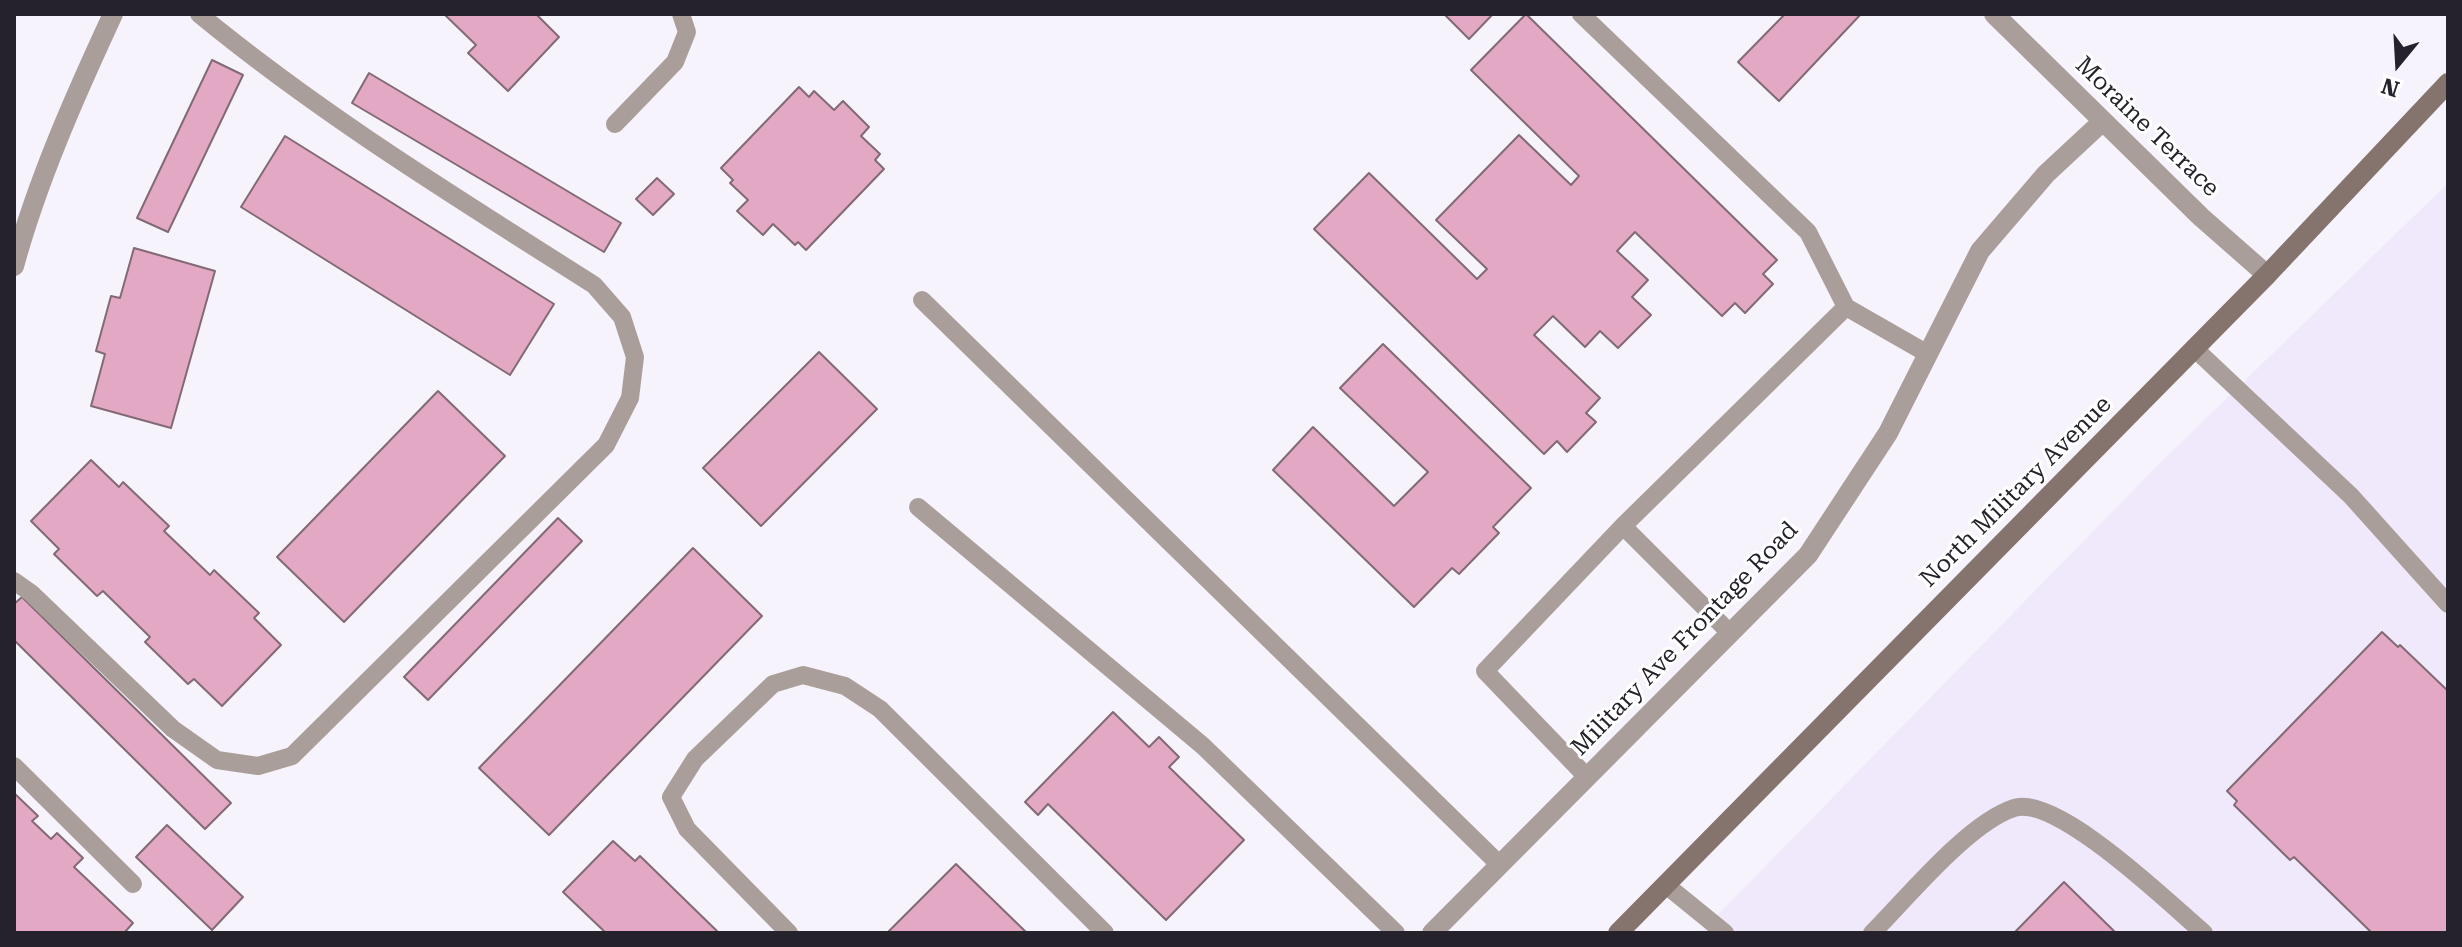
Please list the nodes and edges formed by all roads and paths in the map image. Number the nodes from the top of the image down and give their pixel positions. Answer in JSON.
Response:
{"nodes":[{"id":1,"x":113,"y":14,"type":"edge"},
{"id":2,"x":199,"y":14,"type":"edge"},
{"id":3,"x":681,"y":14,"type":"edge"},
{"id":4,"x":1581,"y":14,"type":"edge"},
{"id":5,"x":1994,"y":14,"type":"edge"},
{"id":6,"x":2445,"y":93,"type":"edge"},
{"id":7,"x":2103,"y":121,"type":"junction"},
{"id":8,"x":615,"y":124,"type":"dead end"},
{"id":9,"x":14,"y":266,"type":"edge"},
{"id":10,"x":2267,"y":275,"type":"junction"},
{"id":11,"x":922,"y":300,"type":"dead end"},
{"id":12,"x":1846,"y":307,"type":"junction"},
{"id":13,"x":2194,"y":348,"type":"junction"},
{"id":14,"x":1928,"y":354,"type":"junction"},
{"id":15,"x":918,"y":507,"type":"dead end"},
{"id":16,"x":1623,"y":526,"type":"junction"},
{"id":17,"x":14,"y":581,"type":"edge"},
{"id":18,"x":2448,"y":604,"type":"edge"},
{"id":19,"x":1730,"y":633,"type":"junction"},
{"id":20,"x":14,"y":766,"type":"edge"},
{"id":21,"x":1587,"y":777,"type":"junction"},
{"id":22,"x":1500,"y":865,"type":"junction"},
{"id":23,"x":133,"y":884,"type":"dead end"},
{"id":24,"x":1666,"y":885,"type":"junction"},
{"id":25,"x":789,"y":933,"type":"edge"},
{"id":26,"x":1105,"y":933,"type":"edge"},
{"id":27,"x":1396,"y":933,"type":"edge"},
{"id":28,"x":1432,"y":933,"type":"edge"},
{"id":29,"x":1618,"y":933,"type":"edge"},
{"id":30,"x":1725,"y":933,"type":"edge"},
{"id":31,"x":1872,"y":933,"type":"edge"},
{"id":32,"x":2204,"y":933,"type":"edge"}],
"edges":[{"from":1,"to":9,"type":"street"},
{"from":2,"to":17,"type":"lane"},
{"from":3,"to":8,"type":"lane"},
{"from":4,"to":12,"type":"lane"},
{"from":5,"to":7,"type":"street","name":"Moraine Terrace"},
{"from":6,"to":10,"type":"main road","name":"North Military Avenue"},
{"from":7,"to":10,"type":"street","name":"Moraine Terrace"},
{"from":7,"to":14,"type":"street","name":"Military Ave Frontage Road"},
{"from":10,"to":13,"type":"main road","name":"North Military Avenue"},
{"from":11,"to":22,"type":"lane"},
{"from":12,"to":14,"type":"lane"},
{"from":12,"to":16,"type":"lane"},
{"from":13,"to":18,"type":"lane"},
{"from":13,"to":24,"type":"main road","name":"North Military Avenue"},
{"from":14,"to":19,"type":"street","name":"Military Ave Frontage Road"},
{"from":15,"to":27,"type":"lane"},
{"from":16,"to":19,"type":"lane"},
{"from":16,"to":21,"type":"lane"},
{"from":19,"to":21,"type":"street","name":"Military Ave Frontage Road"},
{"from":20,"to":23,"type":"lane"},
{"from":21,"to":22,"type":"street","name":"Military Ave Frontage Road"},
{"from":22,"to":28,"type":"street","name":"Military Ave Frontage Road"},
{"from":24,"to":29,"type":"main road","name":"North Military Avenue"},
{"from":24,"to":30,"type":"lane"},
{"from":25,"to":26,"type":"lane"},
{"from":31,"to":32,"type":"lane"}]}
